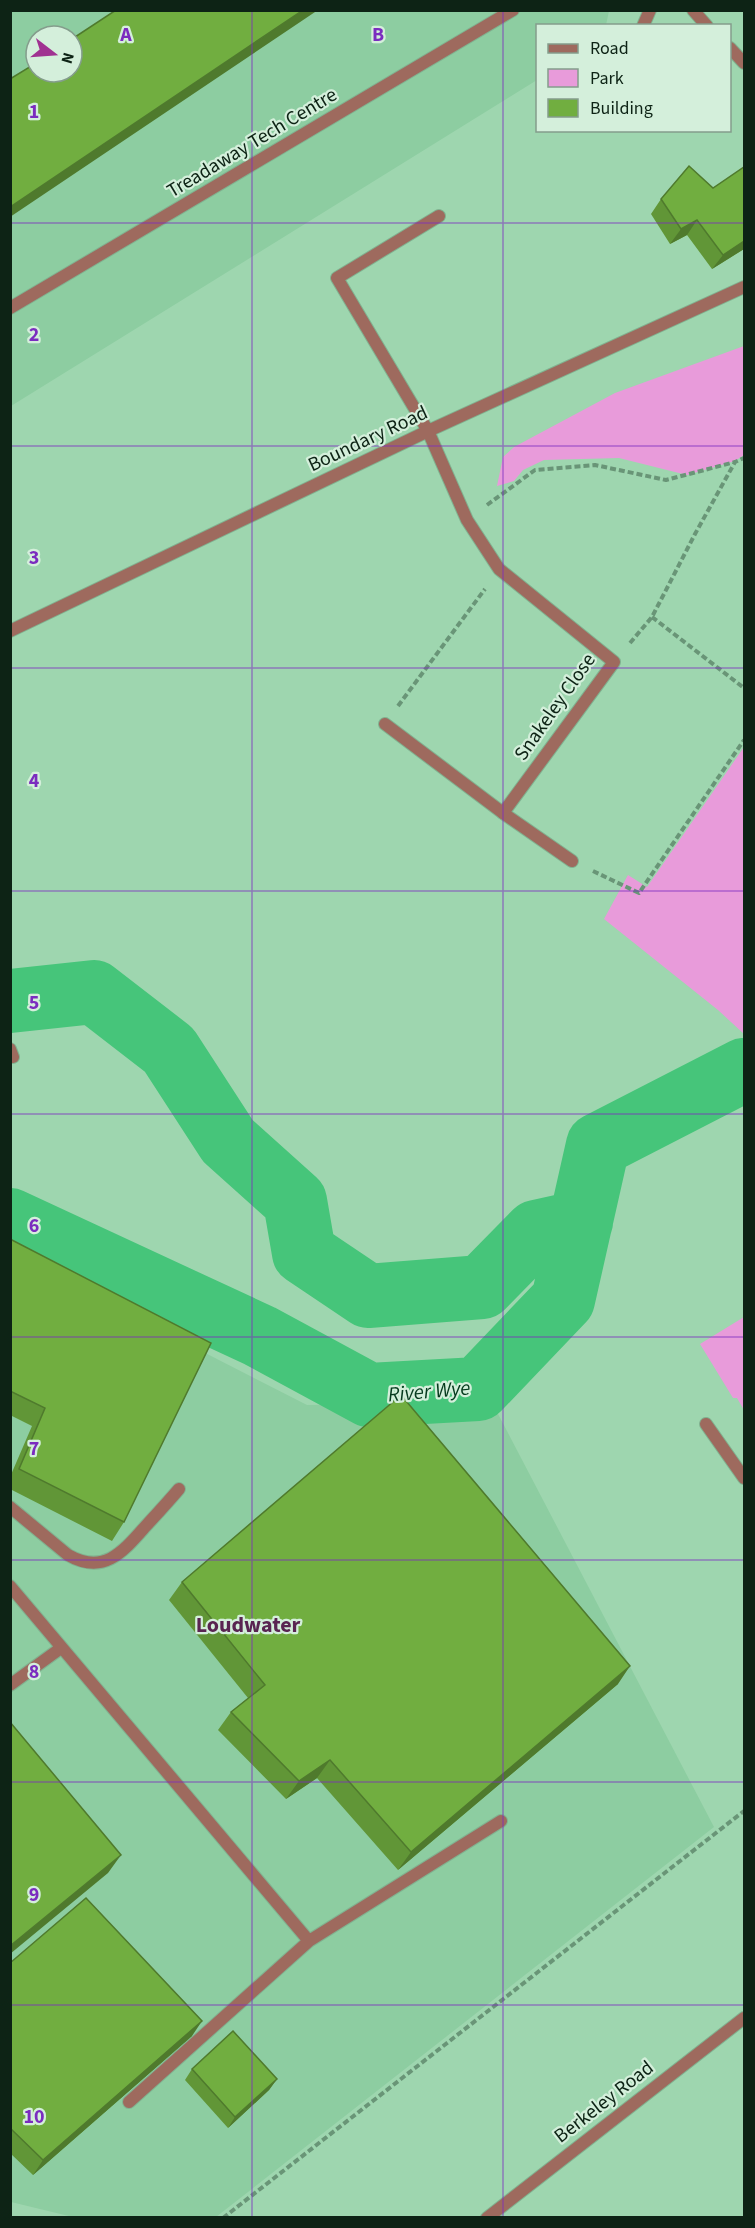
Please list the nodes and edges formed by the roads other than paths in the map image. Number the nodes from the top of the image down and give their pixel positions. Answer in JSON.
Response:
{"nodes":[{"id":1,"x":650,"y":10,"type":"edge"},
{"id":2,"x":693,"y":10,"type":"edge"},
{"id":3,"x":513,"y":11,"type":"edge"},
{"id":4,"x":644,"y":24,"type":"edge"},
{"id":5,"x":705,"y":24,"type":"edge"},
{"id":6,"x":731,"y":50,"type":"edge"},
{"id":7,"x":744,"y":63,"type":"edge"},
{"id":8,"x":440,"y":216,"type":"dead end"},
{"id":9,"x":744,"y":287,"type":"edge"},
{"id":10,"x":10,"y":308,"type":"edge"},
{"id":11,"x":428,"y":432,"type":"junction"},
{"id":12,"x":10,"y":630,"type":"edge"},
{"id":13,"x":385,"y":724,"type":"road end"},
{"id":14,"x":503,"y":813,"type":"junction"},
{"id":15,"x":572,"y":861,"type":"road end"},
{"id":16,"x":706,"y":1424,"type":"dead end"},
{"id":17,"x":744,"y":1478,"type":"edge"},
{"id":18,"x":179,"y":1489,"type":"dead end"},
{"id":19,"x":10,"y":1507,"type":"edge"},
{"id":20,"x":10,"y":1586,"type":"edge"},
{"id":21,"x":61,"y":1648,"type":"junction"},
{"id":22,"x":10,"y":1685,"type":"edge"},
{"id":23,"x":501,"y":1821,"type":"dead end"},
{"id":24,"x":309,"y":1941,"type":"junction"},
{"id":25,"x":744,"y":2018,"type":"edge"},
{"id":26,"x":129,"y":2102,"type":"edge"},
{"id":27,"x":487,"y":2217,"type":"edge"}],
"edges":[{"from":1,"to":4,"type":"street"},
{"from":2,"to":5,"type":"street"},
{"from":3,"to":10,"type":"street","name":"Treadaway Tech Centre"},
{"from":6,"to":7,"type":"street"},
{"from":8,"to":11,"type":"street","name":"Snakeley Close"},
{"from":9,"to":11,"type":"street","name":"Boundary Road"},
{"from":11,"to":12,"type":"street","name":"Boundary Road"},
{"from":11,"to":14,"type":"street","name":"Snakeley Close"},
{"from":13,"to":14,"type":"street"},
{"from":14,"to":15,"type":"street"},
{"from":16,"to":17,"type":"street"},
{"from":18,"to":19,"type":"street"},
{"from":20,"to":21,"type":"street"},
{"from":21,"to":22,"type":"street"},
{"from":21,"to":24,"type":"street"},
{"from":23,"to":24,"type":"street"},
{"from":24,"to":26,"type":"street"},
{"from":25,"to":27,"type":"street","name":"Berkeley Road"}]}
